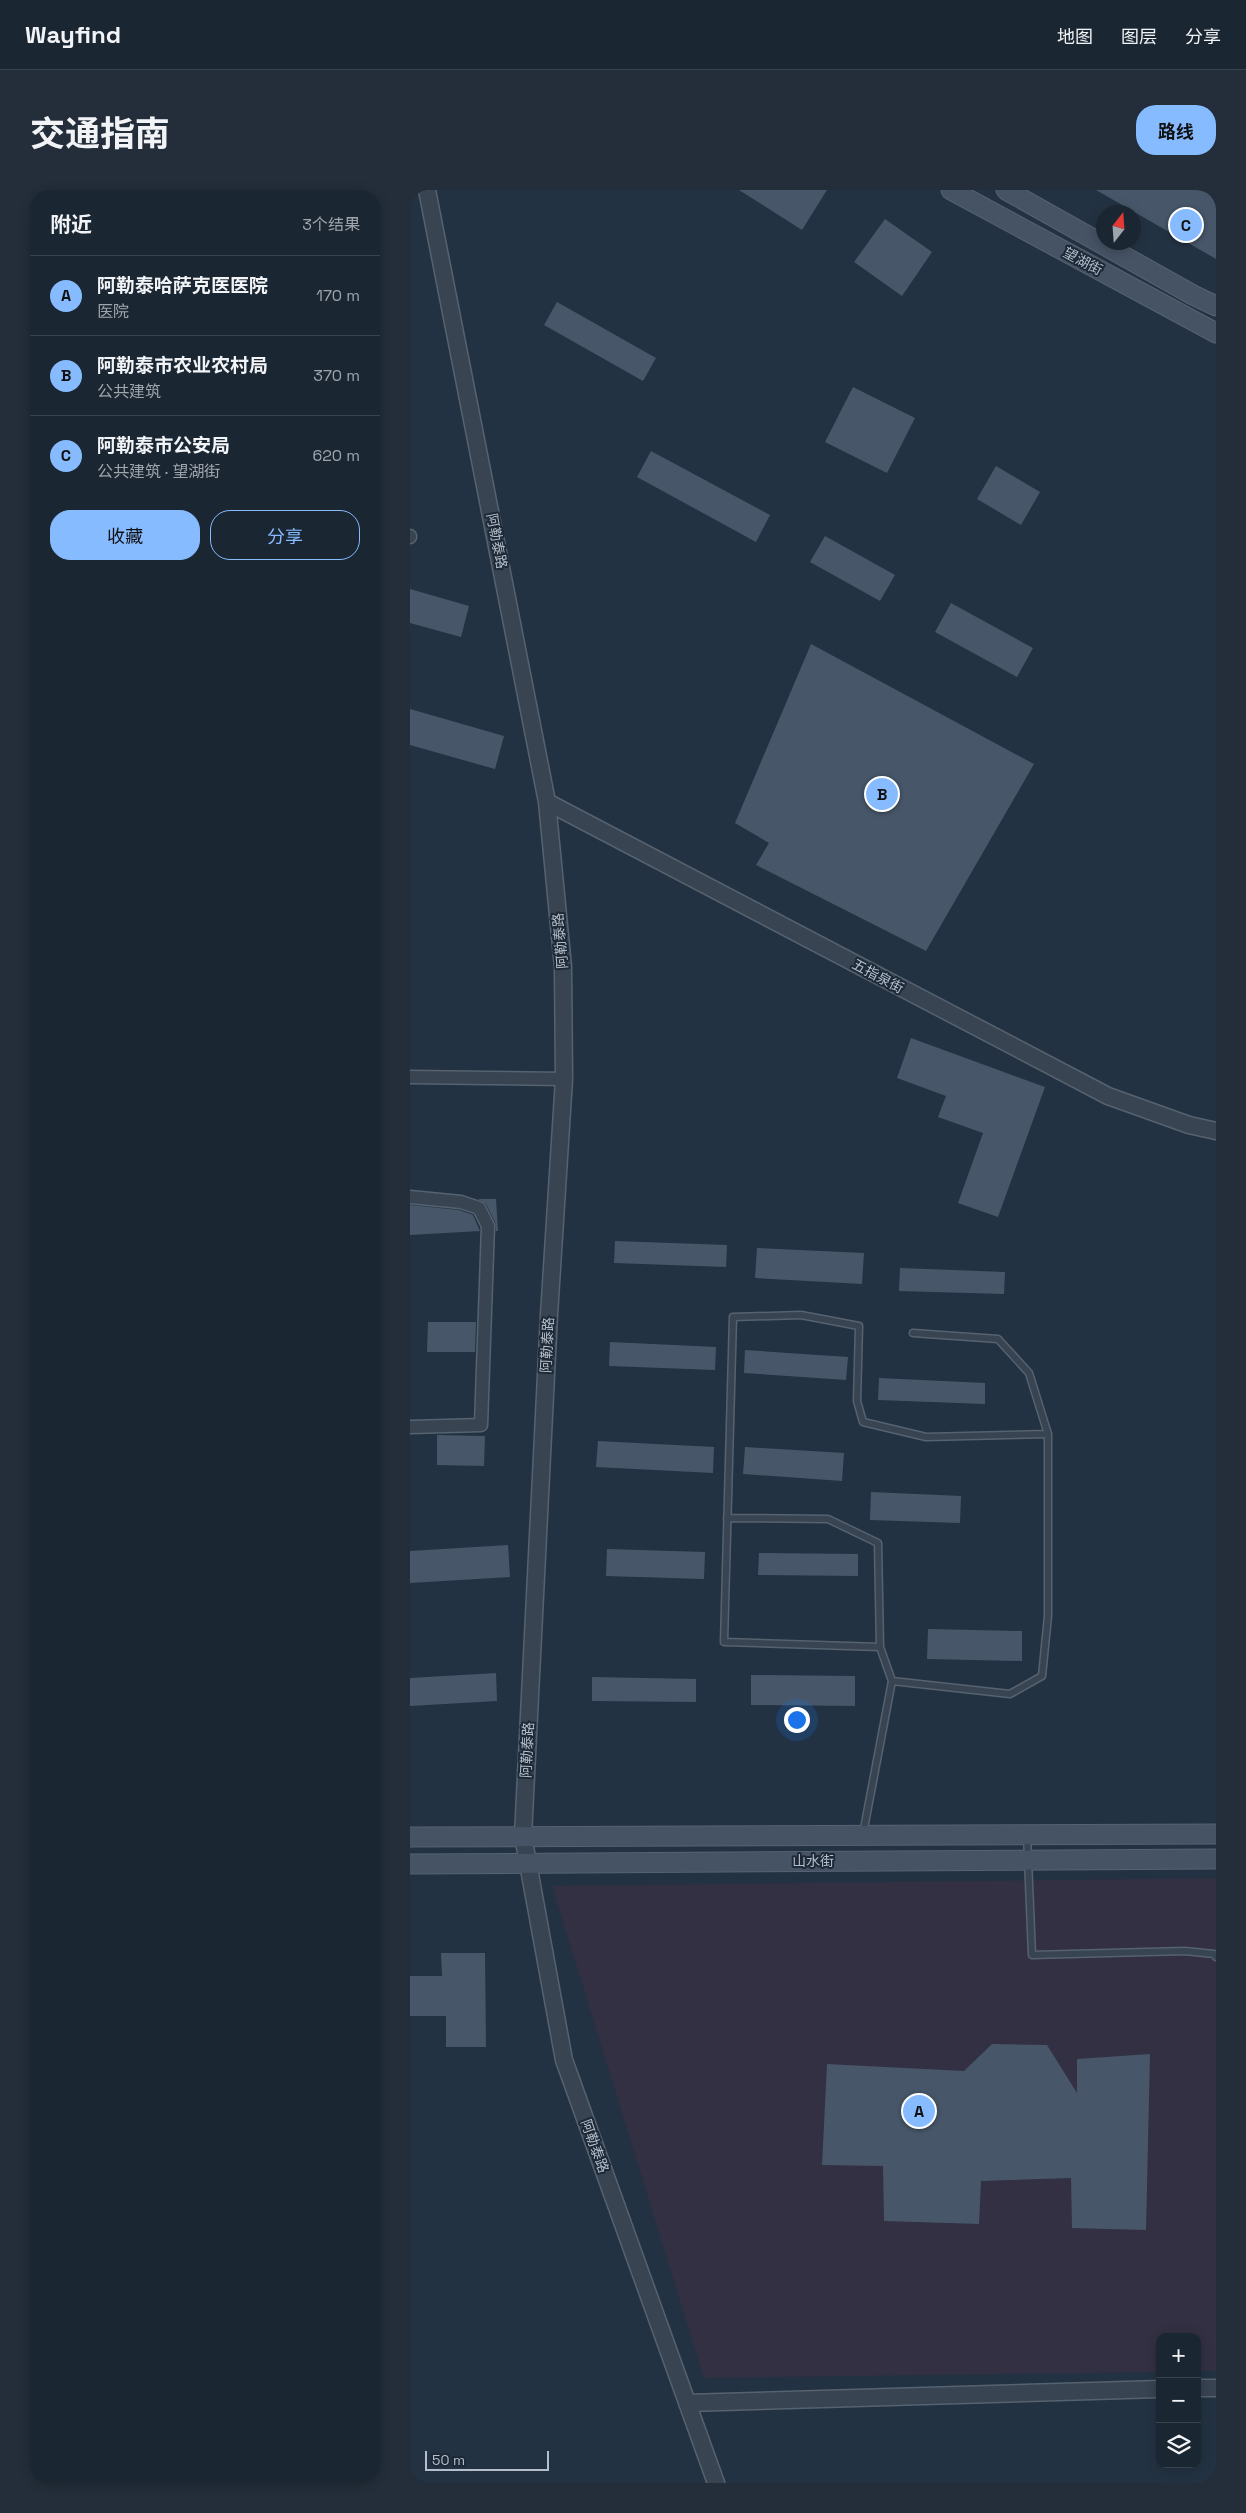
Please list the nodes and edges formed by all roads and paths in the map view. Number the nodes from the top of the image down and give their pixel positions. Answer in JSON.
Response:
{"nodes":[{"id":1,"x":427,"y":190,"type":"edge"},
{"id":2,"x":951,"y":190,"type":"edge"},
{"id":3,"x":1006,"y":190,"type":"edge"},
{"id":4,"x":1216,"y":306,"type":"edge"},
{"id":5,"x":1216,"y":333,"type":"edge"},
{"id":6,"x":547,"y":802,"type":"junction"},
{"id":7,"x":410,"y":1077,"type":"edge"},
{"id":8,"x":564,"y":1079,"type":"junction"},
{"id":9,"x":1216,"y":1131,"type":"edge"},
{"id":10,"x":410,"y":1197,"type":"edge"},
{"id":11,"x":913,"y":1333,"type":"dead end"},
{"id":12,"x":410,"y":1427,"type":"edge"},
{"id":13,"x":1048,"y":1434,"type":"junction"},
{"id":14,"x":727,"y":1518,"type":"junction"},
{"id":15,"x":880,"y":1647,"type":"junction"},
{"id":16,"x":892,"y":1681,"type":"junction"},
{"id":17,"x":863,"y":1834,"type":"junction"},
{"id":18,"x":1027,"y":1834,"type":"junction"},
{"id":19,"x":1216,"y":1834,"type":"edge"},
{"id":20,"x":523,"y":1836,"type":"junction"},
{"id":21,"x":410,"y":1837,"type":"edge"},
{"id":22,"x":1216,"y":1858,"type":"edge"},
{"id":23,"x":1029,"y":1860,"type":"junction"},
{"id":24,"x":528,"y":1863,"type":"junction"},
{"id":25,"x":410,"y":1864,"type":"edge"},
{"id":26,"x":1216,"y":1958,"type":"edge"},
{"id":27,"x":1201,"y":2388,"type":"edge"},
{"id":28,"x":1216,"y":2388,"type":"edge"},
{"id":29,"x":1156,"y":2390,"type":"edge"},
{"id":30,"x":687,"y":2403,"type":"junction"},
{"id":31,"x":716,"y":2483,"type":"edge"}],
"edges":[{"from":1,"to":6,"type":"street","name":"阿勒泰路"},
{"from":2,"to":5,"type":"main road","name":"望湖街"},
{"from":3,"to":4,"type":"main road","name":"望湖街"},
{"from":6,"to":8,"type":"street","name":"阿勒泰路"},
{"from":6,"to":9,"type":"street","name":"五指泉街"},
{"from":7,"to":8,"type":"street"},
{"from":8,"to":20,"type":"street","name":"阿勒泰路"},
{"from":10,"to":12,"type":"street"},
{"from":11,"to":13,"type":"lane"},
{"from":13,"to":14,"type":"lane"},
{"from":13,"to":16,"type":"lane"},
{"from":14,"to":15,"type":"lane"},
{"from":14,"to":15,"type":"lane"},
{"from":15,"to":16,"type":"lane"},
{"from":16,"to":17,"type":"lane"},
{"from":17,"to":18,"type":"main road","name":"山水街"},
{"from":17,"to":20,"type":"main road","name":"山水街"},
{"from":18,"to":19,"type":"main road","name":"山水街"},
{"from":18,"to":23,"type":"lane"},
{"from":20,"to":21,"type":"main road","name":"山水街"},
{"from":20,"to":24,"type":"street","name":"阿勒泰路"},
{"from":22,"to":23,"type":"main road","name":"山水街"},
{"from":23,"to":24,"type":"main road","name":"山水街"},
{"from":23,"to":26,"type":"lane"},
{"from":24,"to":25,"type":"main road","name":"山水街"},
{"from":24,"to":30,"type":"street","name":"阿勒泰路"},
{"from":27,"to":28,"type":"street"},
{"from":29,"to":30,"type":"street"},
{"from":30,"to":31,"type":"street","name":"阿勒泰路"}]}
